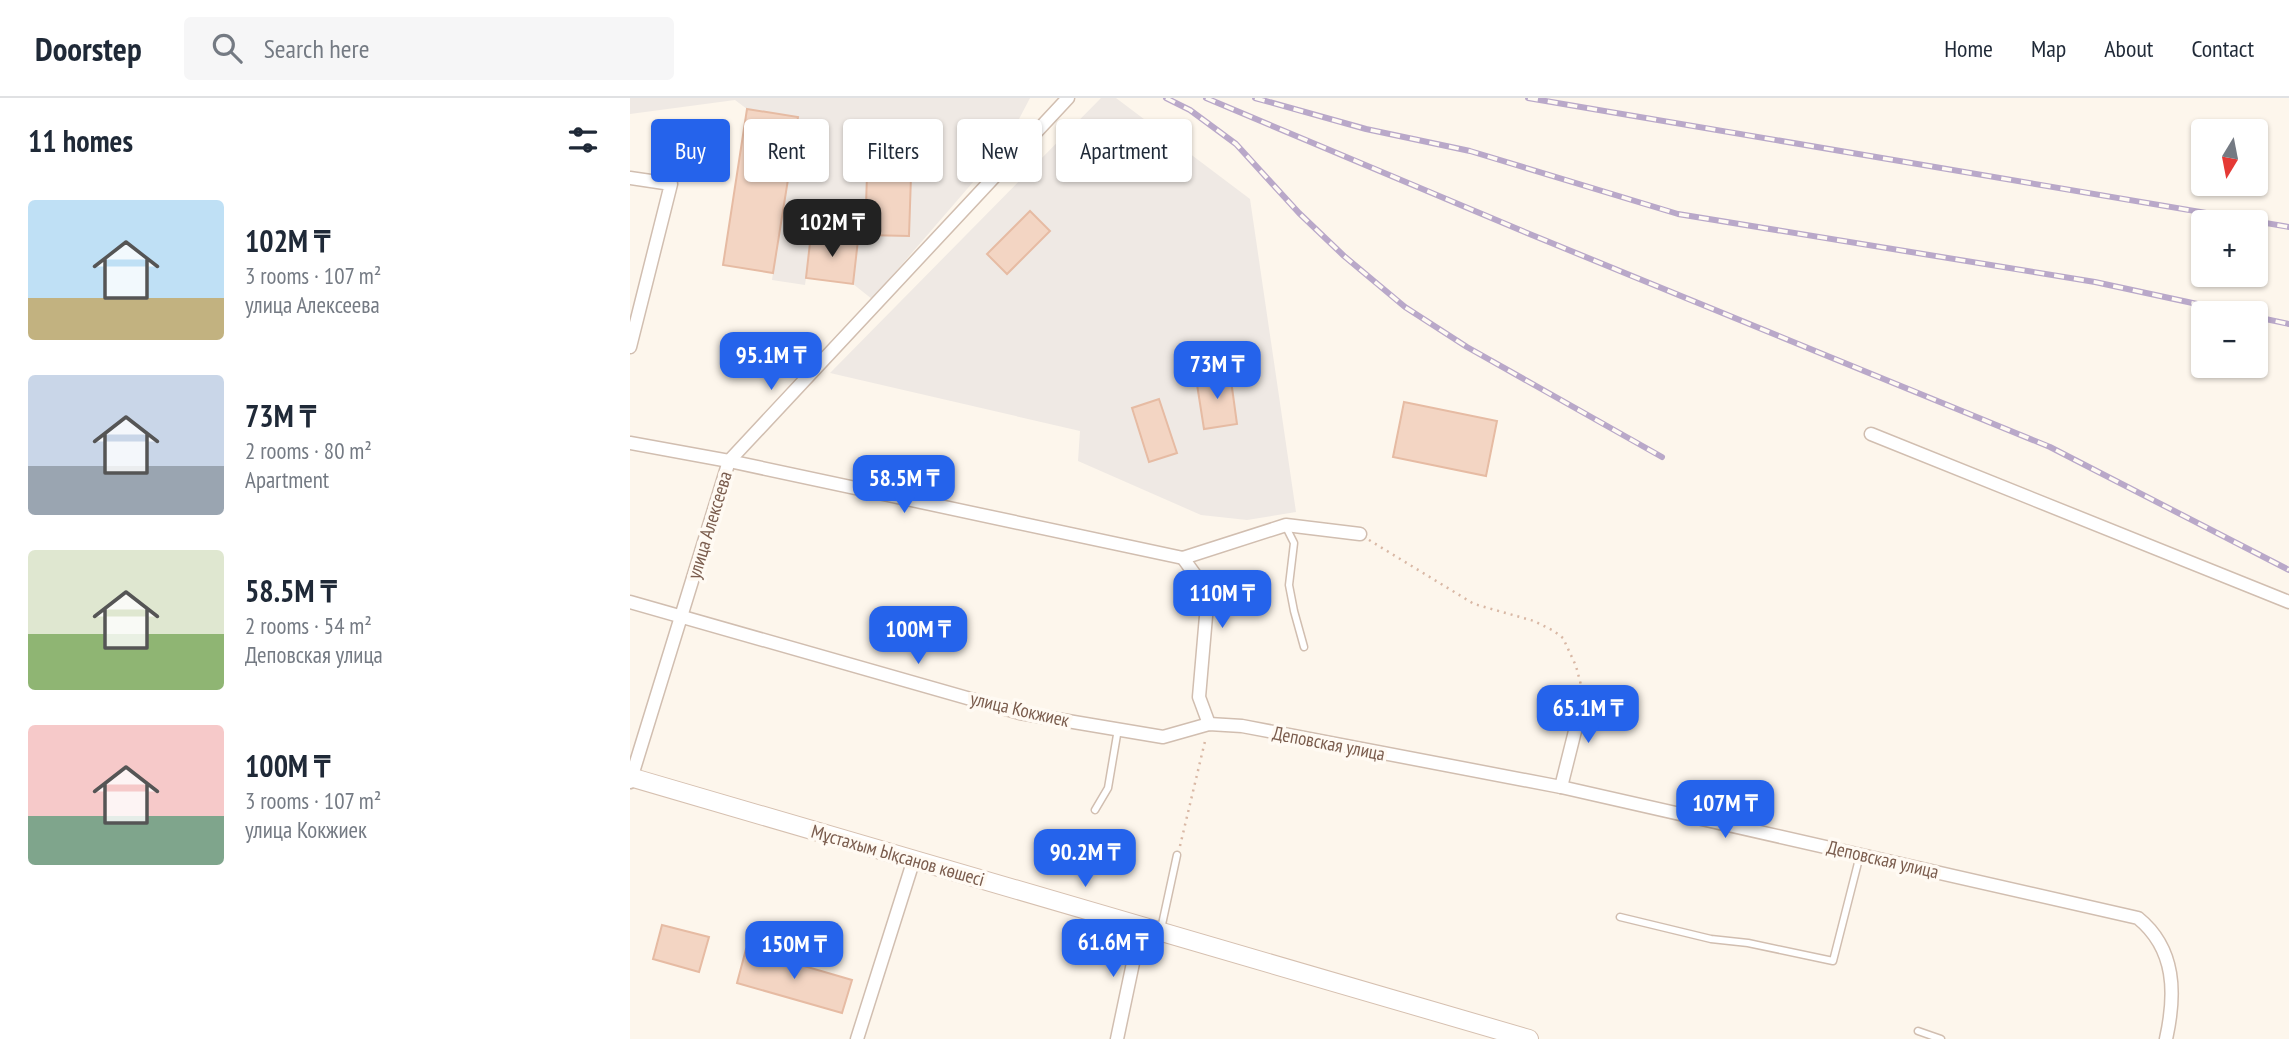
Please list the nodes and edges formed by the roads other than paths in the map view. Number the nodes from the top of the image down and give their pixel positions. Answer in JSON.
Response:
{"nodes":[{"id":1,"x":1068,"y":98,"type":"edge"},
{"id":2,"x":630,"y":178,"type":"edge"},
{"id":3,"x":630,"y":347,"type":"edge"},
{"id":4,"x":1871,"y":434,"type":"dead end"},
{"id":5,"x":630,"y":443,"type":"edge"},
{"id":6,"x":729,"y":461,"type":"junction"},
{"id":7,"x":1286,"y":525,"type":"junction"},
{"id":8,"x":1360,"y":534,"type":"road end"},
{"id":9,"x":1183,"y":558,"type":"junction"},
{"id":10,"x":630,"y":602,"type":"edge"},
{"id":11,"x":2289,"y":602,"type":"edge"},
{"id":12,"x":681,"y":616,"type":"junction"},
{"id":13,"x":1304,"y":647,"type":"dead end"},
{"id":14,"x":1584,"y":695,"type":"road end"},
{"id":15,"x":1209,"y":724,"type":"junction"},
{"id":16,"x":1118,"y":729,"type":"junction"},
{"id":17,"x":630,"y":779,"type":"edge"},
{"id":18,"x":1560,"y":787,"type":"junction"},
{"id":19,"x":1095,"y":810,"type":"dead end"},
{"id":20,"x":1860,"y":853,"type":"junction"},
{"id":21,"x":1177,"y":855,"type":"road end"},
{"id":22,"x":914,"y":859,"type":"junction"},
{"id":23,"x":1620,"y":917,"type":"dead end"},
{"id":24,"x":1141,"y":925,"type":"junction"},
{"id":25,"x":1160,"y":930,"type":"junction"},
{"id":26,"x":1918,"y":1031,"type":"dead end"},
{"id":27,"x":857,"y":1039,"type":"edge"},
{"id":28,"x":1117,"y":1039,"type":"edge"},
{"id":29,"x":1529,"y":1039,"type":"edge"},
{"id":30,"x":1941,"y":1039,"type":"edge"},
{"id":31,"x":2166,"y":1039,"type":"edge"}],
"edges":[{"from":1,"to":6,"type":"street","name":"улица Алексеева"},
{"from":2,"to":3,"type":"street"},
{"from":4,"to":11,"type":"street"},
{"from":5,"to":6,"type":"street"},
{"from":6,"to":9,"type":"street"},
{"from":6,"to":12,"type":"street","name":"улица Алексеева"},
{"from":7,"to":8,"type":"street"},
{"from":7,"to":9,"type":"street"},
{"from":7,"to":13,"type":"lane"},
{"from":9,"to":15,"type":"street"},
{"from":10,"to":12,"type":"street","name":"улица Кокжиек"},
{"from":12,"to":16,"type":"street","name":"улица Кокжиек"},
{"from":12,"to":17,"type":"street","name":"улица Алексеева"},
{"from":14,"to":18,"type":"street"},
{"from":15,"to":16,"type":"street","name":"улица Кокжиек"},
{"from":15,"to":18,"type":"street","name":"Деповская улица"},
{"from":16,"to":19,"type":"lane"},
{"from":17,"to":22,"type":"main road","name":"Мұстахым Ықсанов көшесі"},
{"from":18,"to":20,"type":"street","name":"Деповская улица"},
{"from":20,"to":23,"type":"lane"},
{"from":20,"to":31,"type":"street","name":"Деповская улица"},
{"from":21,"to":25,"type":"lane"},
{"from":22,"to":24,"type":"main road","name":"Мұстахым Ықсанов көшесі"},
{"from":22,"to":27,"type":"street"},
{"from":24,"to":25,"type":"main road","name":"Мұстахым Ықсанов көшесі"},
{"from":24,"to":28,"type":"street"},
{"from":25,"to":29,"type":"main road","name":"Мұстахым Ықсанов көшесі"},
{"from":26,"to":30,"type":"lane"}]}
